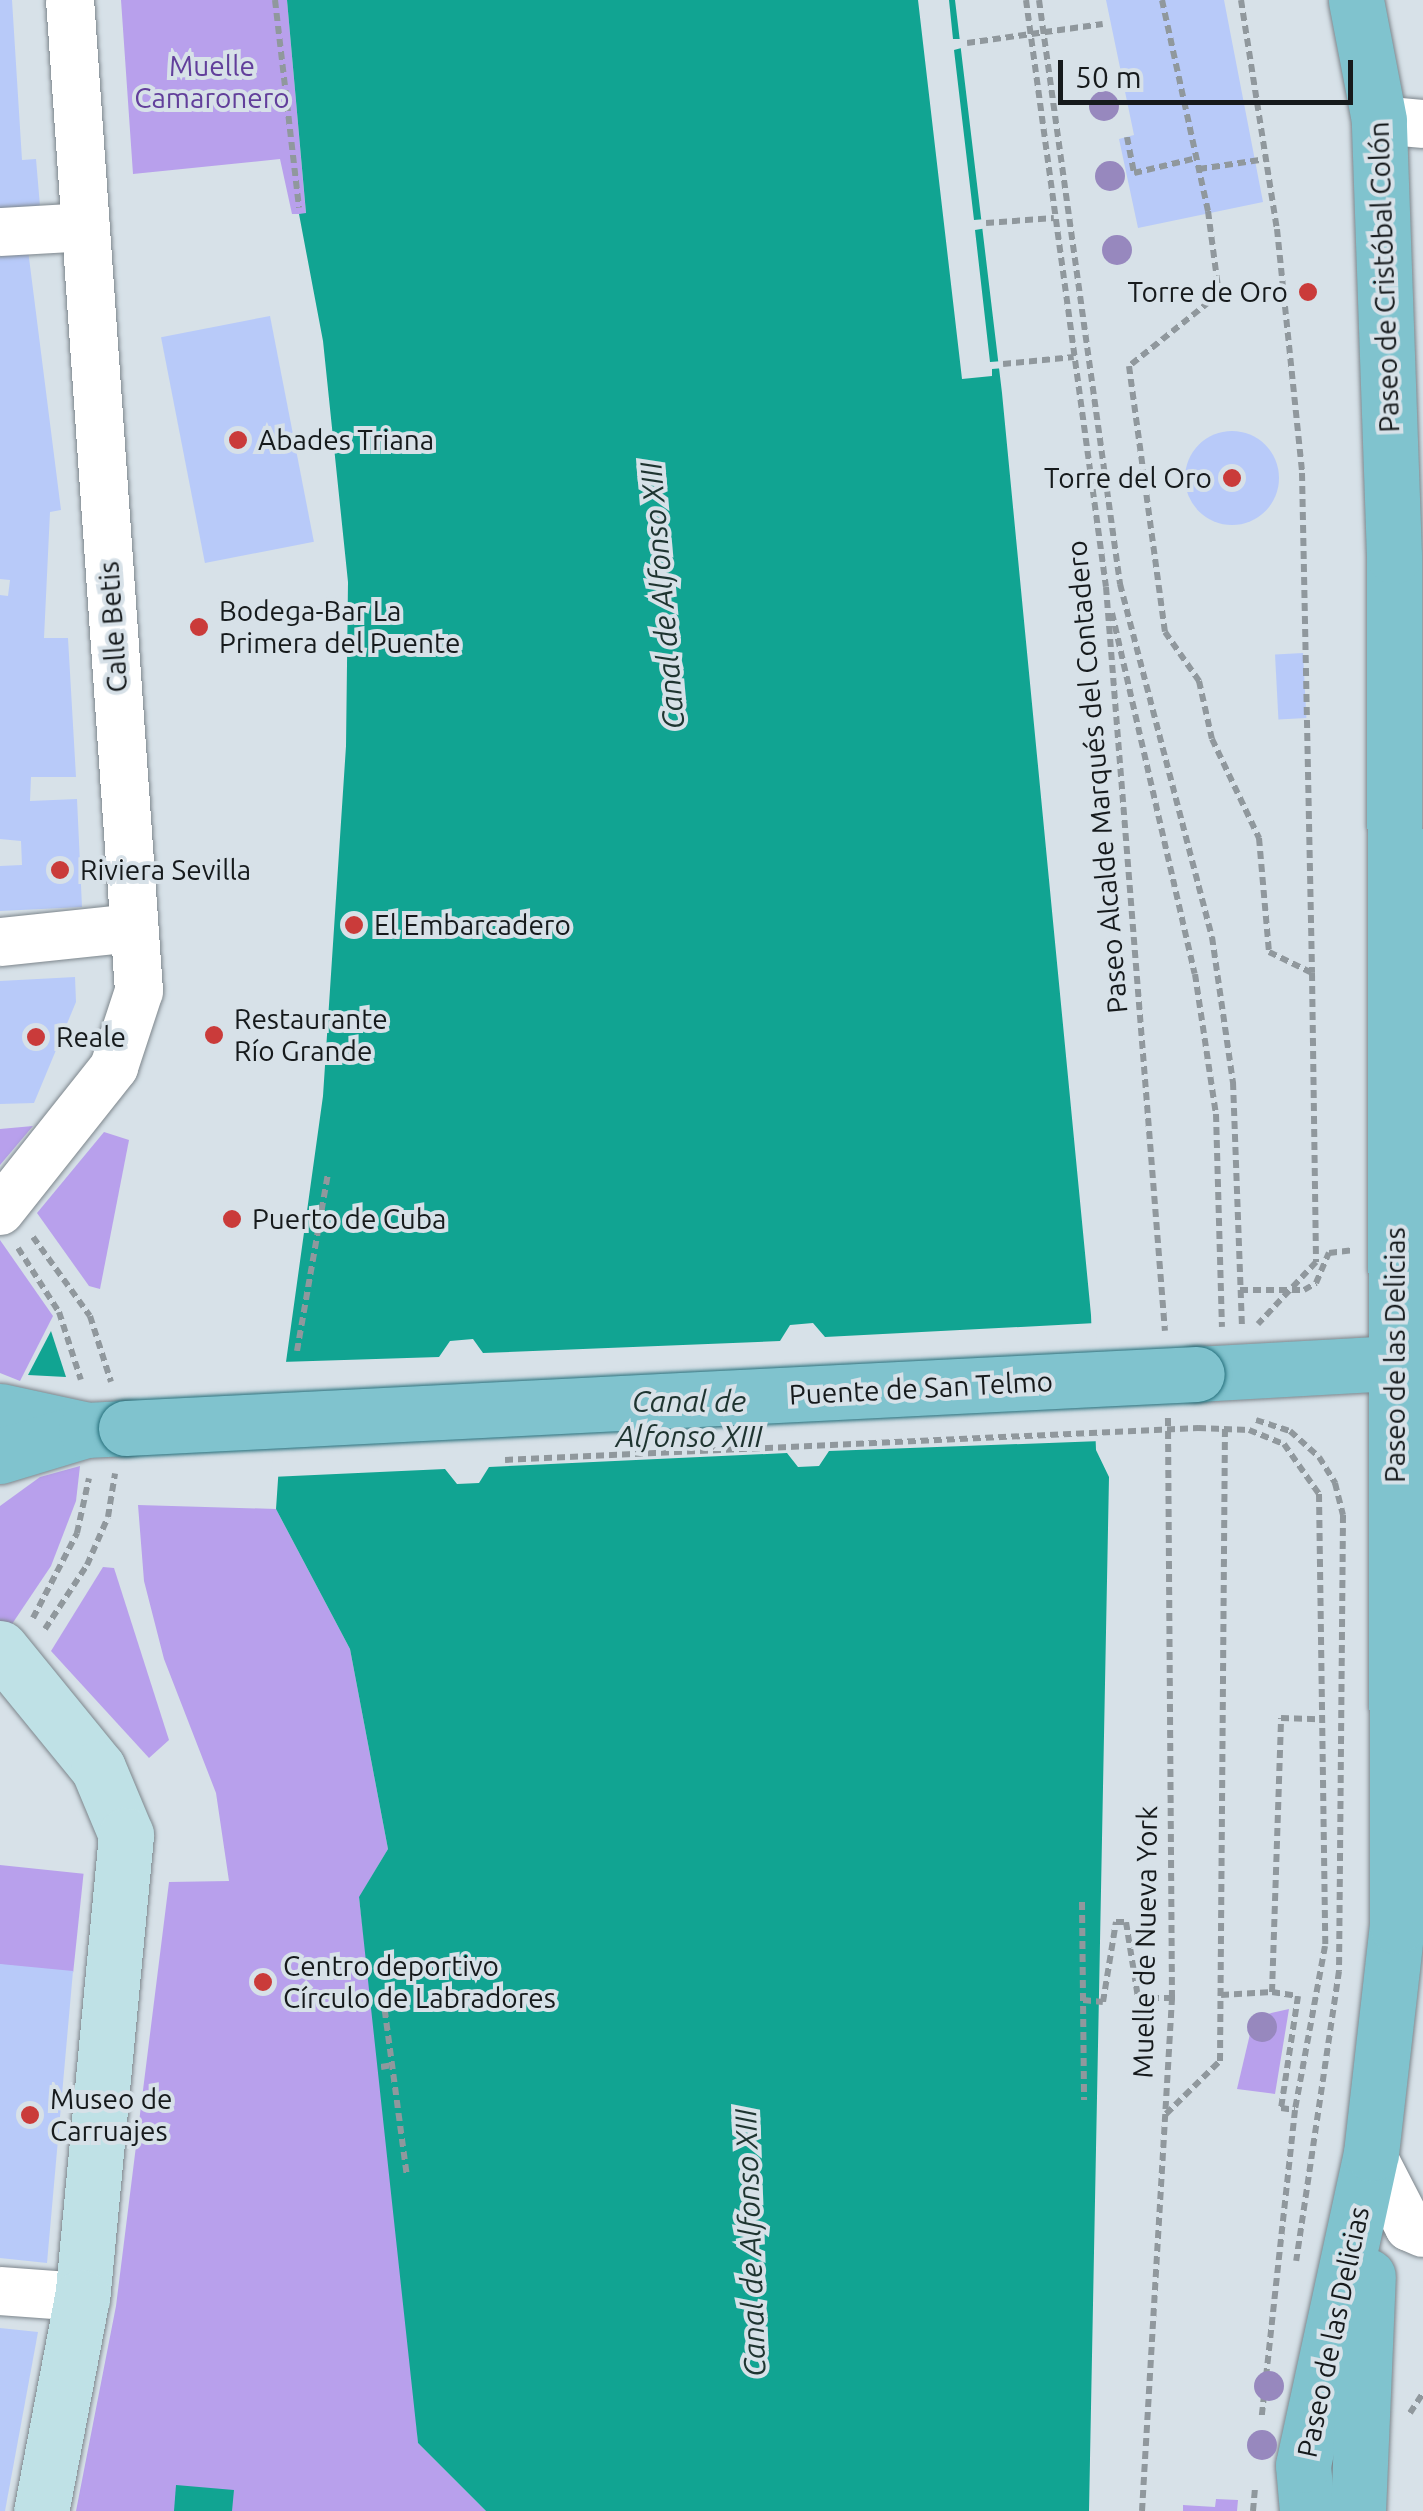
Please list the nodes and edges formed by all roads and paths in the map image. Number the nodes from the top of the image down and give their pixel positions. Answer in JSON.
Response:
{"nodes":[{"id":1,"x":70,"y":0,"type":"edge"},
{"id":2,"x":275,"y":0,"type":"edge"},
{"id":3,"x":1026,"y":0,"type":"edge"},
{"id":4,"x":1039,"y":0,"type":"edge"},
{"id":5,"x":1162,"y":0,"type":"edge"},
{"id":6,"x":1241,"y":0,"type":"edge"},
{"id":7,"x":1356,"y":0,"type":"edge"},
{"id":8,"x":1103,"y":24,"type":"dead end"},
{"id":9,"x":1044,"y":32,"type":"junction"},
{"id":10,"x":1032,"y":35,"type":"junction"},
{"id":11,"x":967,"y":43,"type":"dead end"},
{"id":12,"x":1401,"y":122,"type":"edge"},
{"id":13,"x":1127,"y":137,"type":"dead end"},
{"id":14,"x":1197,"y":158,"type":"junction"},
{"id":15,"x":1266,"y":159,"type":"junction"},
{"id":16,"x":1199,"y":169,"type":"junction"},
{"id":17,"x":299,"y":208,"type":"dead end"},
{"id":18,"x":1055,"y":218,"type":"junction"},
{"id":19,"x":986,"y":224,"type":"dead end"},
{"id":20,"x":86,"y":227,"type":"junction"},
{"id":21,"x":0,"y":232,"type":"edge"},
{"id":22,"x":1074,"y":358,"type":"junction"},
{"id":23,"x":1004,"y":364,"type":"dead end"},
{"id":24,"x":1409,"y":572,"type":"edge"},
{"id":25,"x":1106,"y":587,"type":"junction"},
{"id":26,"x":1408,"y":713,"type":"edge"},
{"id":27,"x":134,"y":928,"type":"junction"},
{"id":28,"x":0,"y":942,"type":"edge"},
{"id":29,"x":1312,"y":973,"type":"junction"},
{"id":30,"x":328,"y":1174,"type":"dead end"},
{"id":31,"x":7,"y":1226,"type":"edge"},
{"id":32,"x":1339,"y":1250,"type":"dead end"},
{"id":33,"x":1240,"y":1290,"type":"junction"},
{"id":34,"x":1290,"y":1291,"type":"junction"},
{"id":35,"x":297,"y":1350,"type":"dead end"},
{"id":36,"x":1395,"y":1363,"type":"junction"},
{"id":37,"x":1203,"y":1364,"type":"junction"},
{"id":38,"x":0,"y":1411,"type":"edge"},
{"id":39,"x":1225,"y":1428,"type":"junction"},
{"id":40,"x":114,"y":1442,"type":"junction"},
{"id":41,"x":0,"y":1456,"type":"edge"},
{"id":42,"x":486,"y":1461,"type":"dead end"},
{"id":43,"x":2,"y":1650,"type":"edge"},
{"id":44,"x":1320,"y":1719,"type":"junction"},
{"id":45,"x":1082,"y":1902,"type":"dead end"},
{"id":46,"x":1272,"y":1992,"type":"junction"},
{"id":47,"x":1220,"y":1996,"type":"junction"},
{"id":48,"x":383,"y":1997,"type":"dead end"},
{"id":49,"x":1172,"y":1998,"type":"junction"},
{"id":50,"x":1083,"y":2000,"type":"junction"},
{"id":51,"x":392,"y":2065,"type":"junction"},
{"id":52,"x":381,"y":2067,"type":"dead end"},
{"id":53,"x":1084,"y":2100,"type":"dead end"},
{"id":54,"x":1295,"y":2110,"type":"junction"},
{"id":55,"x":1164,"y":2115,"type":"junction"},
{"id":56,"x":1370,"y":2153,"type":"junction"},
{"id":57,"x":407,"y":2176,"type":"dead end"},
{"id":58,"x":1423,"y":2233,"type":"edge"},
{"id":59,"x":1294,"y":2272,"type":"dead end"},
{"id":60,"x":0,"y":2291,"type":"edge"},
{"id":61,"x":82,"y":2297,"type":"junction"},
{"id":62,"x":1262,"y":2419,"type":"dead end"},
{"id":63,"x":1256,"y":2474,"type":"dead end"},
{"id":64,"x":42,"y":2511,"type":"edge"},
{"id":65,"x":1142,"y":2511,"type":"edge"},
{"id":66,"x":1253,"y":2511,"type":"edge"},
{"id":67,"x":1306,"y":2511,"type":"edge"},
{"id":68,"x":1358,"y":2511,"type":"edge"}],
"edges":[{"from":1,"to":20,"type":"street","name":"Calle Betis"},
{"from":2,"to":17,"type":"path"},
{"from":3,"to":10,"type":"path","name":"Paseo Alcalde Marqués del Contadero"},
{"from":4,"to":9,"type":"path"},
{"from":5,"to":14,"type":"path"},
{"from":6,"to":15,"type":"path"},
{"from":7,"to":12,"type":"main road","name":"Paseo de Cristóbal Colón"},
{"from":8,"to":9,"type":"path"},
{"from":9,"to":10,"type":"path"},
{"from":9,"to":33,"type":"path"},
{"from":10,"to":11,"type":"path"},
{"from":10,"to":18,"type":"path","name":"Paseo Alcalde Marqués del Contadero"},
{"from":12,"to":24,"type":"main road","name":"Paseo de Cristóbal Colón"},
{"from":13,"to":14,"type":"path"},
{"from":14,"to":16,"type":"path"},
{"from":15,"to":16,"type":"path"},
{"from":15,"to":29,"type":"path"},
{"from":16,"to":29,"type":"path"},
{"from":18,"to":19,"type":"path"},
{"from":18,"to":22,"type":"path","name":"Paseo Alcalde Marqués del Contadero"},
{"from":20,"to":21,"type":"street"},
{"from":20,"to":27,"type":"street","name":"Calle Betis"},
{"from":22,"to":23,"type":"path"},
{"from":22,"to":25,"type":"path","name":"Paseo Alcalde Marqués del Contadero"},
{"from":24,"to":26,"type":"main road","name":"Paseo de las Delicias"},
{"from":25,"to":37,"type":"path","name":"Paseo Alcalde Marqués del Contadero"},
{"from":25,"to":37,"type":"path"},
{"from":26,"to":36,"type":"main road","name":"Paseo de las Delicias"},
{"from":27,"to":28,"type":"street"},
{"from":27,"to":31,"type":"street","name":"Calle Betis"},
{"from":29,"to":34,"type":"path"},
{"from":30,"to":35,"type":"path"},
{"from":31,"to":40,"type":"path"},
{"from":32,"to":34,"type":"path"},
{"from":33,"to":34,"type":"path"},
{"from":33,"to":37,"type":"path"},
{"from":34,"to":37,"type":"path"},
{"from":36,"to":37,"type":"main road","name":"Puente de San Telmo"},
{"from":36,"to":56,"type":"main road","name":"Paseo de las Delicias"},
{"from":37,"to":40,"type":"main road","name":"Puente de San Telmo","bridge":true},
{"from":37,"to":49,"type":"path","name":"Muelle de Nueva York"},
{"from":37,"to":59,"type":"path"},
{"from":38,"to":40,"type":"main road","name":"Puente de San Telmo"},
{"from":39,"to":42,"type":"path","bridge":true},
{"from":39,"to":44,"type":"path"},
{"from":39,"to":47,"type":"path"},
{"from":40,"to":41,"type":"main road","name":"Puente de San Telmo"},
{"from":40,"to":43,"type":"path"},
{"from":43,"to":61,"type":"main road"},
{"from":44,"to":46,"type":"path"},
{"from":44,"to":54,"type":"path"},
{"from":45,"to":50,"type":"path"},
{"from":46,"to":47,"type":"path"},
{"from":46,"to":54,"type":"path"},
{"from":47,"to":55,"type":"path"},
{"from":48,"to":51,"type":"path"},
{"from":49,"to":50,"type":"path"},
{"from":49,"to":55,"type":"path","name":"Muelle de Nueva York"},
{"from":50,"to":53,"type":"path"},
{"from":51,"to":52,"type":"path"},
{"from":51,"to":57,"type":"path"},
{"from":54,"to":62,"type":"path"},
{"from":55,"to":65,"type":"path","name":"Muelle de Nueva York"},
{"from":56,"to":58,"type":"street"},
{"from":56,"to":67,"type":"main road","name":"Paseo de las Delicias"},
{"from":56,"to":68,"type":"main road","name":"Paseo de las Delicias"},
{"from":60,"to":61,"type":"street"},
{"from":61,"to":64,"type":"main road"},
{"from":63,"to":66,"type":"path"}]}
